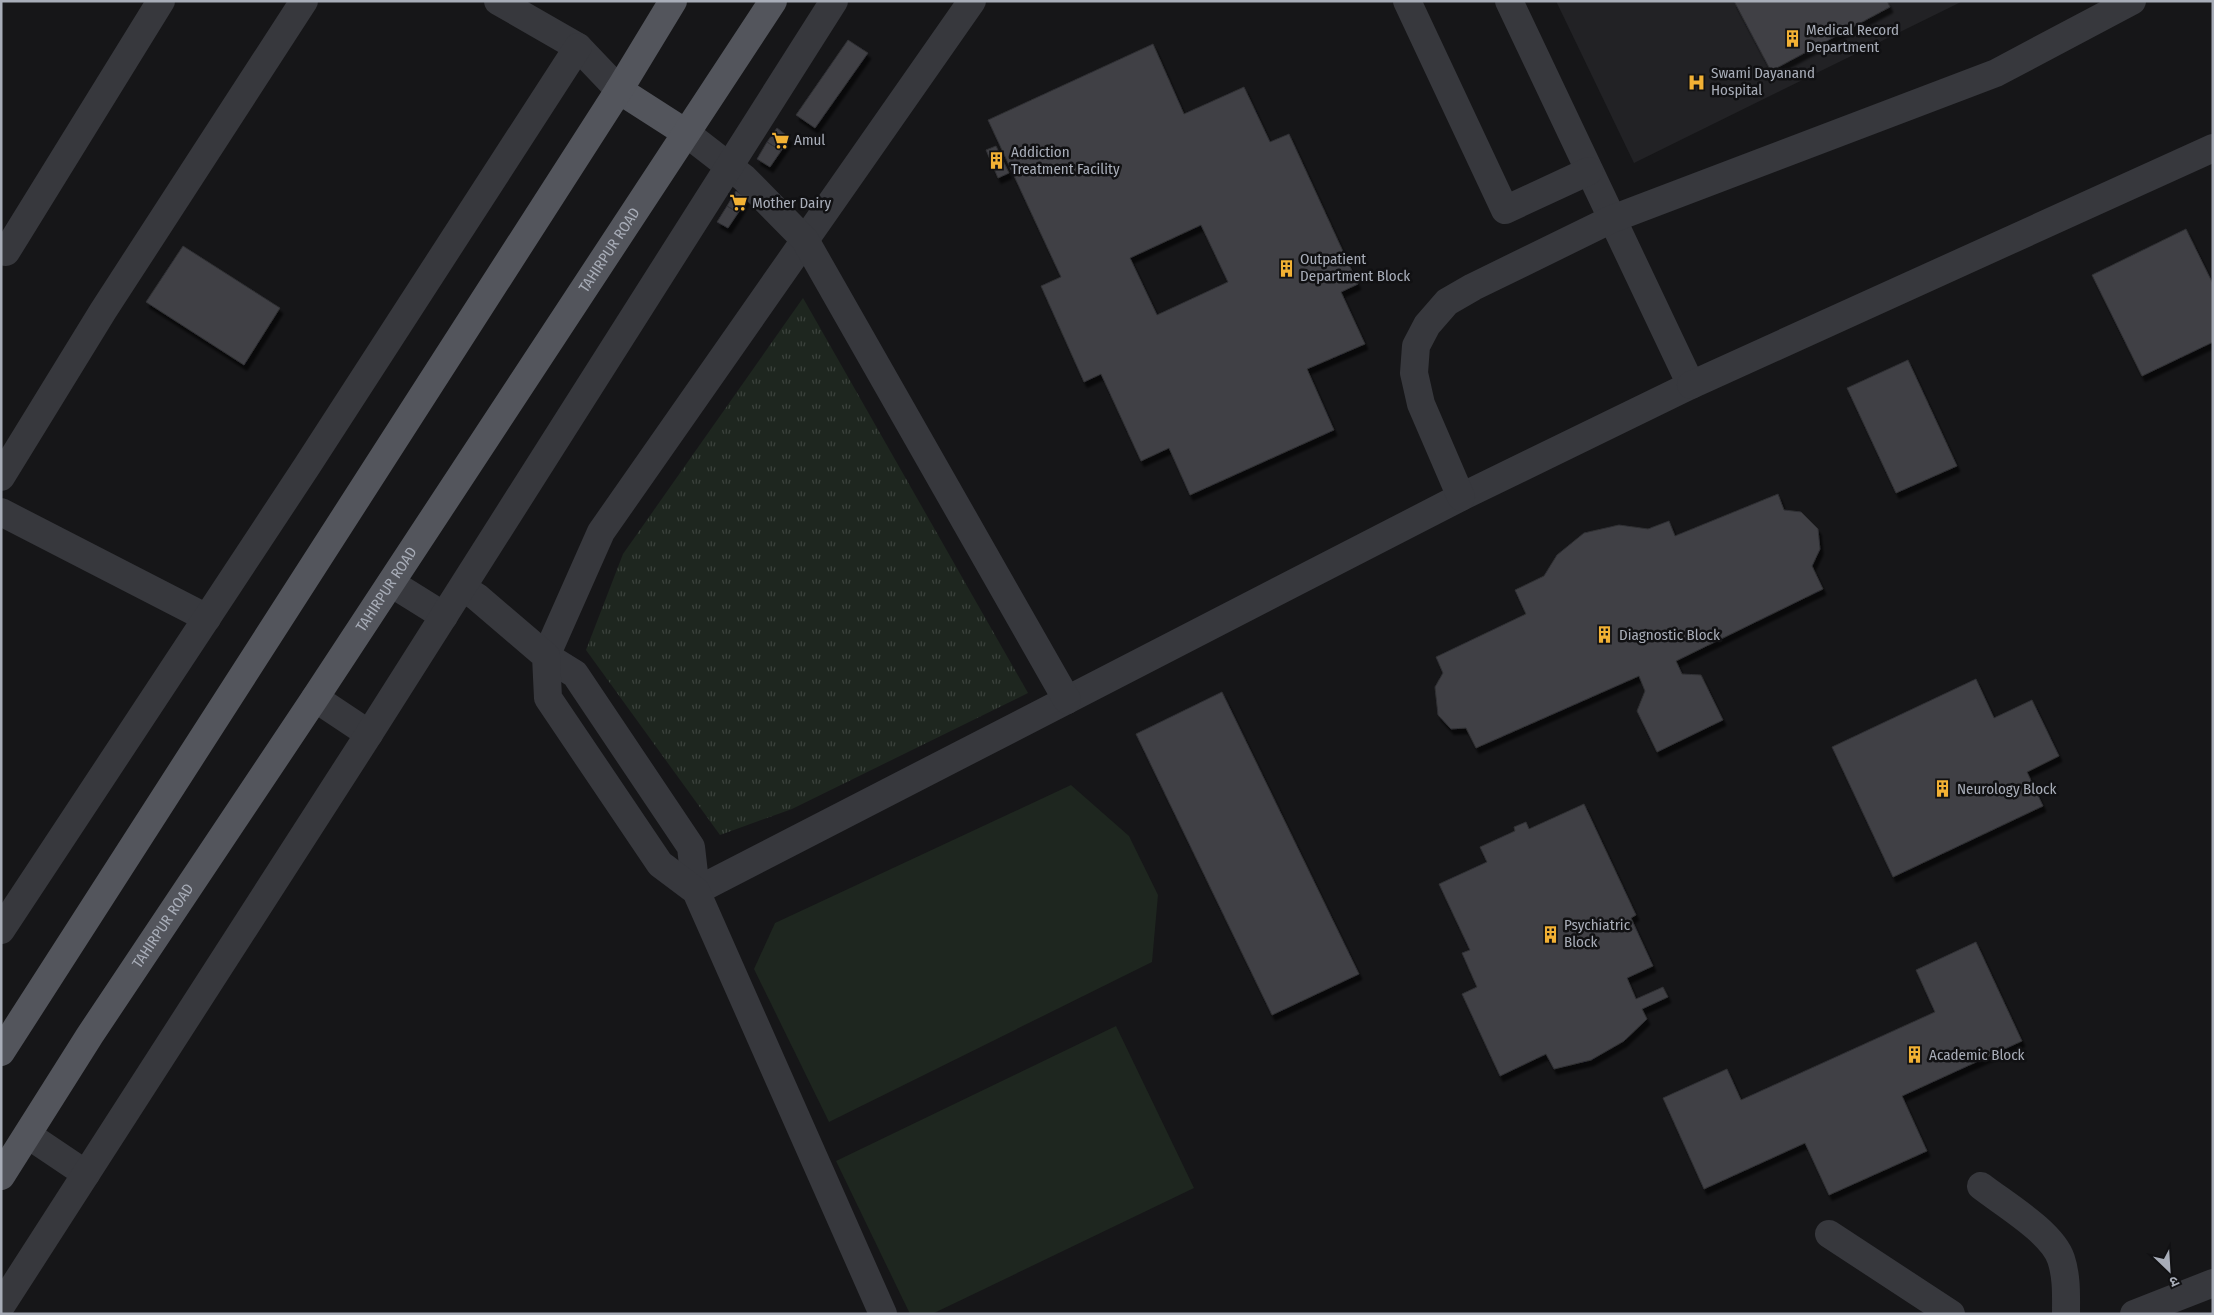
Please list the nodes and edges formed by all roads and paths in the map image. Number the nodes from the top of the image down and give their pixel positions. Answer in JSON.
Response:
{"nodes":[{"id":1,"x":161,"y":1,"type":"edge"},
{"id":2,"x":304,"y":1,"type":"edge"},
{"id":3,"x":498,"y":1,"type":"edge"},
{"id":4,"x":673,"y":1,"type":"edge"},
{"id":5,"x":773,"y":1,"type":"edge"},
{"id":6,"x":834,"y":1,"type":"edge"},
{"id":7,"x":972,"y":1,"type":"edge"},
{"id":8,"x":1407,"y":1,"type":"edge"},
{"id":9,"x":1509,"y":1,"type":"edge"},
{"id":10,"x":2132,"y":1,"type":"edge"},
{"id":11,"x":578,"y":47,"type":"junction"},
{"id":12,"x":619,"y":90,"type":"junction"},
{"id":13,"x":686,"y":133,"type":"junction"},
{"id":14,"x":2213,"y":148,"type":"edge"},
{"id":15,"x":730,"y":166,"type":"junction"},
{"id":16,"x":1589,"y":171,"type":"junction"},
{"id":17,"x":1612,"y":219,"type":"junction"},
{"id":18,"x":805,"y":240,"type":"junction"},
{"id":19,"x":6,"y":252,"type":"dead end"},
{"id":20,"x":1691,"y":385,"type":"junction"},
{"id":21,"x":1,"y":477,"type":"edge"},
{"id":22,"x":1461,"y":497,"type":"junction"},
{"id":23,"x":1,"y":512,"type":"edge"},
{"id":24,"x":391,"y":582,"type":"junction"},
{"id":25,"x":463,"y":588,"type":"junction"},
{"id":26,"x":444,"y":616,"type":"junction"},
{"id":27,"x":207,"y":618,"type":"junction"},
{"id":28,"x":546,"y":656,"type":"junction"},
{"id":29,"x":315,"y":698,"type":"junction"},
{"id":30,"x":1067,"y":700,"type":"junction"},
{"id":31,"x":369,"y":734,"type":"junction"},
{"id":32,"x":696,"y":891,"type":"junction"},
{"id":33,"x":1,"y":930,"type":"edge"},
{"id":34,"x":1,"y":1052,"type":"edge"},
{"id":35,"x":28,"y":1135,"type":"junction"},
{"id":36,"x":86,"y":1174,"type":"junction"},
{"id":37,"x":1,"y":1176,"type":"edge"},
{"id":38,"x":1981,"y":1186,"type":"dead end"},
{"id":39,"x":1828,"y":1234,"type":"dead end"},
{"id":40,"x":2213,"y":1283,"type":"edge"},
{"id":41,"x":1,"y":1306,"type":"edge"},
{"id":42,"x":883,"y":1314,"type":"edge"},
{"id":43,"x":1951,"y":1314,"type":"edge"},
{"id":44,"x":2066,"y":1314,"type":"edge"},
{"id":45,"x":2134,"y":1314,"type":"edge"}],
"edges":[{"from":1,"to":19,"type":"street"},
{"from":2,"to":21,"type":"street"},
{"from":3,"to":11,"type":"street"},
{"from":4,"to":12,"type":"main road"},
{"from":5,"to":13,"type":"main road","name":"TAHIRPUR ROAD"},
{"from":6,"to":15,"type":"street"},
{"from":7,"to":18,"type":"street"},
{"from":8,"to":16,"type":"street"},
{"from":9,"to":16,"type":"street"},
{"from":10,"to":17,"type":"street"},
{"from":11,"to":12,"type":"street"},
{"from":11,"to":27,"type":"street"},
{"from":12,"to":13,"type":"main road"},
{"from":12,"to":34,"type":"main road"},
{"from":13,"to":15,"type":"street"},
{"from":13,"to":24,"type":"main road","name":"TAHIRPUR ROAD"},
{"from":14,"to":20,"type":"street"},
{"from":15,"to":18,"type":"street"},
{"from":15,"to":25,"type":"street"},
{"from":16,"to":17,"type":"street"},
{"from":17,"to":20,"type":"street"},
{"from":17,"to":22,"type":"street"},
{"from":18,"to":28,"type":"street"},
{"from":18,"to":30,"type":"street"},
{"from":20,"to":22,"type":"street"},
{"from":22,"to":30,"type":"street"},
{"from":23,"to":27,"type":"street"},
{"from":24,"to":26,"type":"street"},
{"from":24,"to":29,"type":"main road","name":"TAHIRPUR ROAD"},
{"from":25,"to":26,"type":"street"},
{"from":25,"to":28,"type":"street"},
{"from":26,"to":31,"type":"street"},
{"from":27,"to":33,"type":"street"},
{"from":28,"to":32,"type":"street"},
{"from":28,"to":32,"type":"street"},
{"from":29,"to":31,"type":"street"},
{"from":29,"to":35,"type":"main road","name":"TAHIRPUR ROAD"},
{"from":30,"to":32,"type":"street"},
{"from":31,"to":36,"type":"street"},
{"from":32,"to":42,"type":"street"},
{"from":35,"to":36,"type":"street"},
{"from":35,"to":37,"type":"main road","name":"TAHIRPUR ROAD"},
{"from":36,"to":41,"type":"street"},
{"from":38,"to":44,"type":"street"},
{"from":39,"to":43,"type":"street"},
{"from":40,"to":45,"type":"street"}]}
